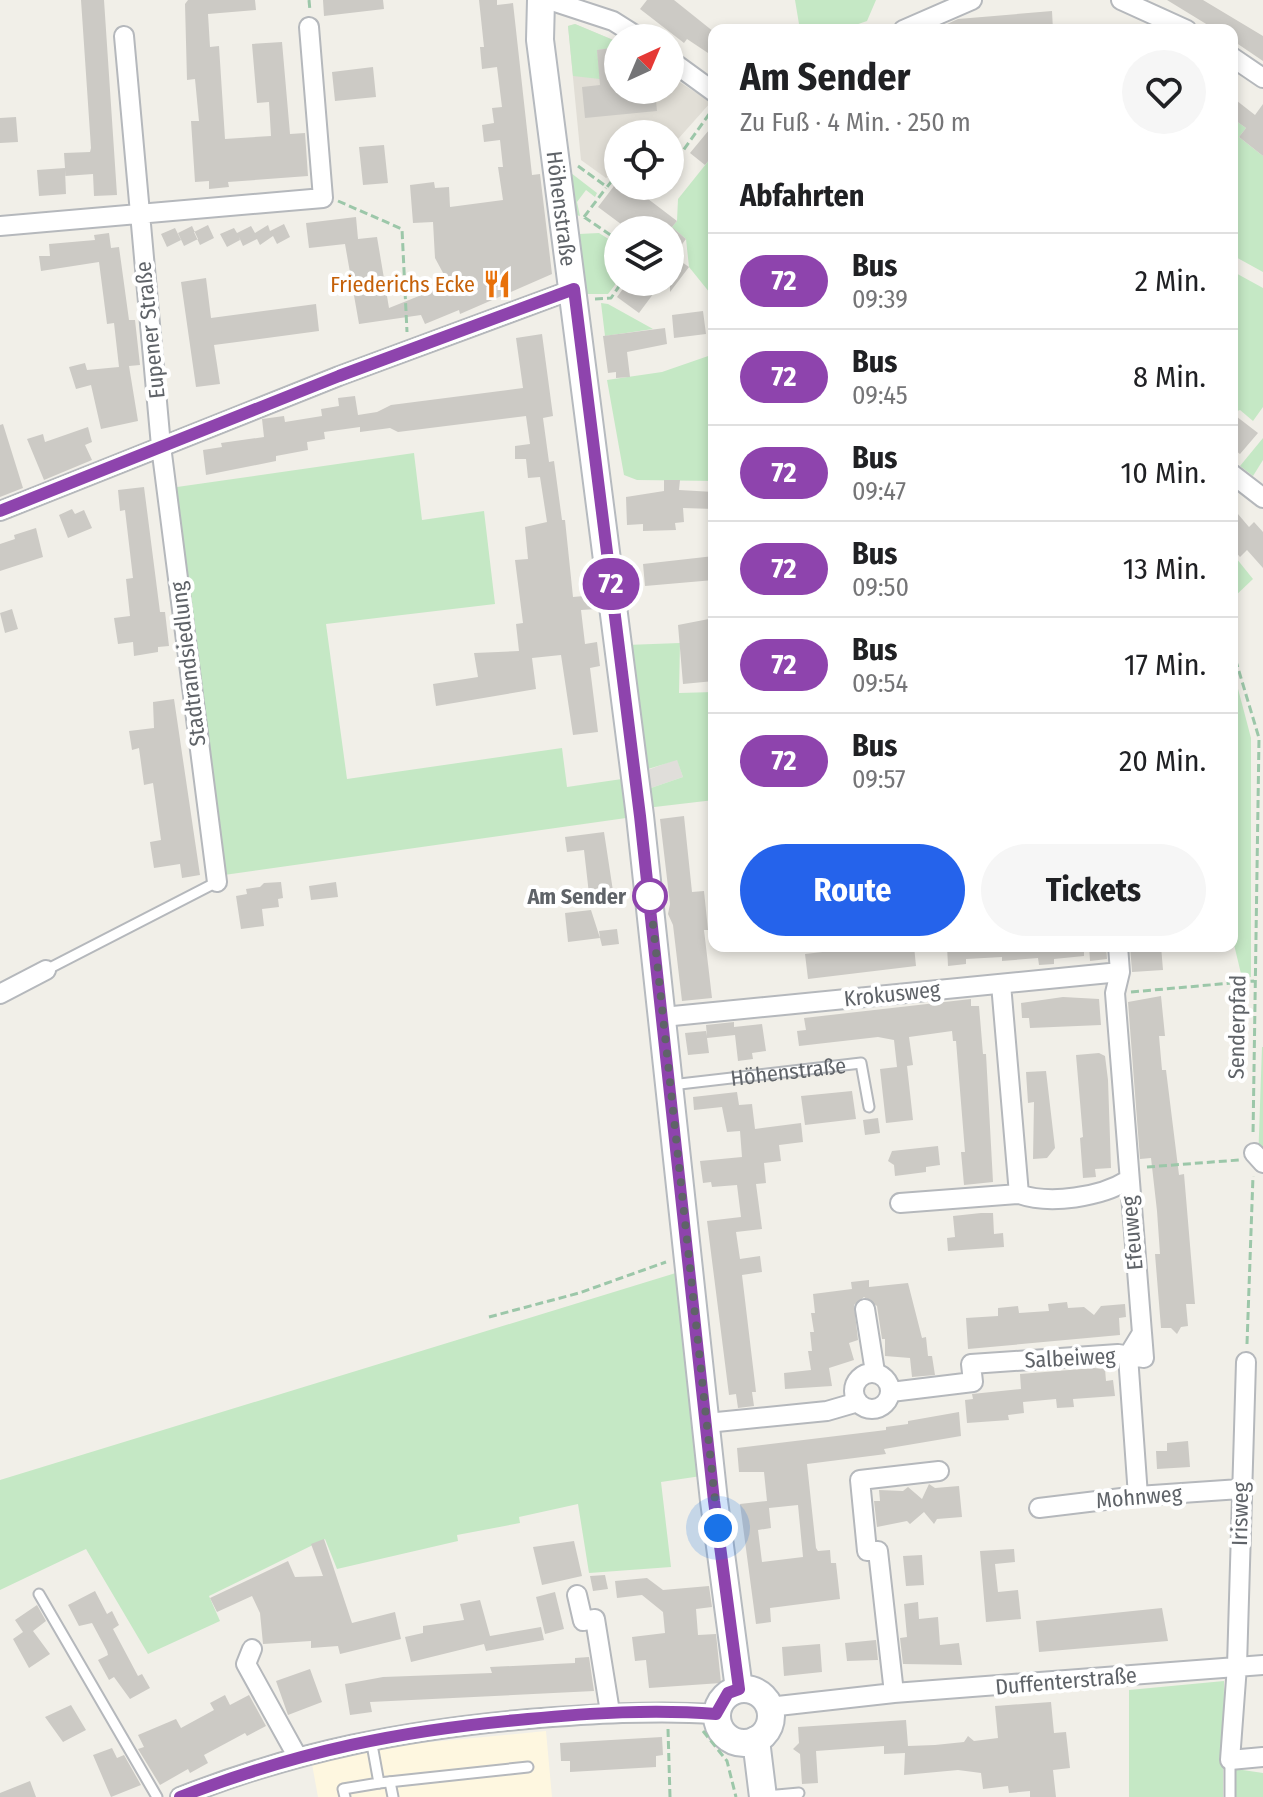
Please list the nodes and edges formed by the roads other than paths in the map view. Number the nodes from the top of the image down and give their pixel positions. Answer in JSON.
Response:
{"nodes":[{"id":1,"x":541,"y":0,"type":"edge"},
{"id":2,"x":549,"y":0,"type":"edge"},
{"id":3,"x":972,"y":0,"type":"edge"},
{"id":4,"x":1121,"y":0,"type":"edge"},
{"id":5,"x":618,"y":24,"type":"edge"},
{"id":6,"x":917,"y":24,"type":"edge"},
{"id":7,"x":1174,"y":24,"type":"edge"},
{"id":8,"x":309,"y":27,"type":"dead end"},
{"id":9,"x":124,"y":36,"type":"dead end"},
{"id":10,"x":1238,"y":61,"type":"edge"},
{"id":11,"x":684,"y":70,"type":"edge"},
{"id":12,"x":1263,"y":78,"type":"edge"},
{"id":13,"x":708,"y":88,"type":"edge"},
{"id":14,"x":138,"y":215,"type":"junction"},
{"id":15,"x":0,"y":226,"type":"edge"},
{"id":16,"x":575,"y":295,"type":"junction"},
{"id":17,"x":161,"y":446,"type":"junction"},
{"id":18,"x":1238,"y":479,"type":"edge"},
{"id":19,"x":1263,"y":498,"type":"edge"},
{"id":20,"x":0,"y":511,"type":"edge"},
{"id":21,"x":217,"y":882,"type":"joint"},
{"id":22,"x":1118,"y":952,"type":"edge"},
{"id":23,"x":46,"y":970,"type":"joint"},
{"id":24,"x":1120,"y":972,"type":"junction"},
{"id":25,"x":1001,"y":984,"type":"junction"},
{"id":26,"x":0,"y":994,"type":"edge"},
{"id":27,"x":663,"y":1017,"type":"junction"},
{"id":28,"x":671,"y":1085,"type":"junction"},
{"id":29,"x":869,"y":1107,"type":"dead end"},
{"id":30,"x":1127,"y":1174,"type":"junction"},
{"id":31,"x":1108,"y":1193,"type":"junction"},
{"id":32,"x":1019,"y":1194,"type":"junction"},
{"id":33,"x":900,"y":1203,"type":"dead end"},
{"id":34,"x":1129,"y":1203,"type":"junction"},
{"id":35,"x":865,"y":1309,"type":"dead end"},
{"id":36,"x":1128,"y":1356,"type":"junction"},
{"id":37,"x":1246,"y":1362,"type":"road end"},
{"id":38,"x":875,"y":1372,"type":"junction"},
{"id":39,"x":891,"y":1392,"type":"junction"},
{"id":40,"x":858,"y":1402,"type":"junction"},
{"id":41,"x":707,"y":1423,"type":"junction"},
{"id":42,"x":1137,"y":1462,"type":"junction"},
{"id":43,"x":939,"y":1471,"type":"dead end"},
{"id":44,"x":1240,"y":1489,"type":"junction"},
{"id":45,"x":1160,"y":1495,"type":"junction"},
{"id":46,"x":1138,"y":1496,"type":"junction"},
{"id":47,"x":1039,"y":1508,"type":"dead end"},
{"id":48,"x":39,"y":1594,"type":"dead end"},
{"id":49,"x":577,"y":1595,"type":"dead end"},
{"id":50,"x":252,"y":1649,"type":"dead end"},
{"id":51,"x":1263,"y":1665,"type":"edge"},
{"id":52,"x":1237,"y":1666,"type":"junction"},
{"id":53,"x":739,"y":1689,"type":"junction"},
{"id":54,"x":894,"y":1693,"type":"junction"},
{"id":55,"x":769,"y":1707,"type":"junction"},
{"id":56,"x":610,"y":1712,"type":"junction"},
{"id":57,"x":709,"y":1714,"type":"junction"},
{"id":58,"x":371,"y":1739,"type":"junction"},
{"id":59,"x":748,"y":1741,"type":"junction"},
{"id":60,"x":297,"y":1756,"type":"junction"},
{"id":61,"x":1263,"y":1757,"type":"edge"},
{"id":62,"x":1230,"y":1760,"type":"junction"},
{"id":63,"x":528,"y":1767,"type":"dead end"},
{"id":64,"x":390,"y":1782,"type":"junction"},
{"id":65,"x":379,"y":1783,"type":"junction"},
{"id":66,"x":799,"y":1793,"type":"dead end"},
{"id":67,"x":157,"y":1797,"type":"edge"},
{"id":68,"x":180,"y":1797,"type":"edge"},
{"id":69,"x":345,"y":1797,"type":"edge"},
{"id":70,"x":393,"y":1797,"type":"edge"},
{"id":71,"x":747,"y":1797,"type":"edge"},
{"id":72,"x":761,"y":1797,"type":"edge"},
{"id":73,"x":1230,"y":1797,"type":"edge"}],
"edges":[{"from":1,"to":16,"type":"street","name":"Höhenstraße"},
{"from":2,"to":5,"type":"street"},
{"from":3,"to":6,"type":"street"},
{"from":4,"to":7,"type":"street"},
{"from":8,"to":14,"type":"street"},
{"from":9,"to":14,"type":"street","name":"Eupener Straße"},
{"from":10,"to":12,"type":"street"},
{"from":11,"to":13,"type":"street"},
{"from":14,"to":15,"type":"street"},
{"from":14,"to":17,"type":"street","name":"Eupener Straße"},
{"from":16,"to":17,"type":"street"},
{"from":16,"to":27,"type":"street","name":"Höhenstraße"},
{"from":17,"to":20,"type":"street"},
{"from":17,"to":21,"type":"street","name":"Stadtrandsiedlung"},
{"from":18,"to":19,"type":"street"},
{"from":21,"to":23,"type":"lane"},
{"from":22,"to":24,"type":"street"},
{"from":23,"to":26,"type":"street"},
{"from":24,"to":25,"type":"street","name":"Krokusweg"},
{"from":24,"to":30,"type":"street"},
{"from":25,"to":27,"type":"street","name":"Krokusweg"},
{"from":25,"to":32,"type":"street"},
{"from":27,"to":28,"type":"street","name":"Höhenstraße"},
{"from":28,"to":29,"type":"lane","name":"Höhenstraße"},
{"from":28,"to":41,"type":"street","name":"Höhenstraße"},
{"from":30,"to":31,"type":"street","name":"Efeuweg"},
{"from":30,"to":34,"type":"street","name":"Efeuweg"},
{"from":31,"to":32,"type":"street","name":"Efeuweg"},
{"from":31,"to":34,"type":"street"},
{"from":32,"to":33,"type":"street","name":"Efeuweg"},
{"from":34,"to":36,"type":"street","name":"Efeuweg"},
{"from":35,"to":38,"type":"street"},
{"from":36,"to":39,"type":"street","name":"Salbeiweg"},
{"from":36,"to":42,"type":"street"},
{"from":37,"to":44,"type":"street","name":"Irisweg"},
{"from":38,"to":39,"type":"street"},
{"from":38,"to":40,"type":"street"},
{"from":39,"to":40,"type":"street"},
{"from":40,"to":41,"type":"street"},
{"from":41,"to":53,"type":"street","name":"Höhenstraße"},
{"from":42,"to":45,"type":"street"},
{"from":42,"to":46,"type":"street"},
{"from":43,"to":54,"type":"street"},
{"from":44,"to":45,"type":"street","name":"Mohnweg"},
{"from":44,"to":52,"type":"street","name":"Irisweg"},
{"from":45,"to":46,"type":"street","name":"Mohnweg"},
{"from":46,"to":47,"type":"street","name":"Mohnweg"},
{"from":48,"to":67,"type":"lane"},
{"from":49,"to":56,"type":"street"},
{"from":50,"to":60,"type":"street"},
{"from":51,"to":52,"type":"street","name":"Duffenterstraße"},
{"from":52,"to":54,"type":"street","name":"Duffenterstraße"},
{"from":52,"to":62,"type":"street"},
{"from":53,"to":55,"type":"street"},
{"from":53,"to":57,"type":"street"},
{"from":54,"to":55,"type":"street","name":"Duffenterstraße"},
{"from":55,"to":59,"type":"street"},
{"from":56,"to":57,"type":"street"},
{"from":56,"to":58,"type":"street"},
{"from":57,"to":59,"type":"street"},
{"from":58,"to":60,"type":"street"},
{"from":58,"to":65,"type":"lane"},
{"from":59,"to":71,"type":"street"},
{"from":59,"to":72,"type":"street"},
{"from":60,"to":68,"type":"street"},
{"from":61,"to":62,"type":"street"},
{"from":62,"to":73,"type":"lane"},
{"from":63,"to":64,"type":"lane"},
{"from":64,"to":65,"type":"lane"},
{"from":64,"to":70,"type":"lane"},
{"from":65,"to":69,"type":"lane"},
{"from":66,"to":72,"type":"lane"}]}
